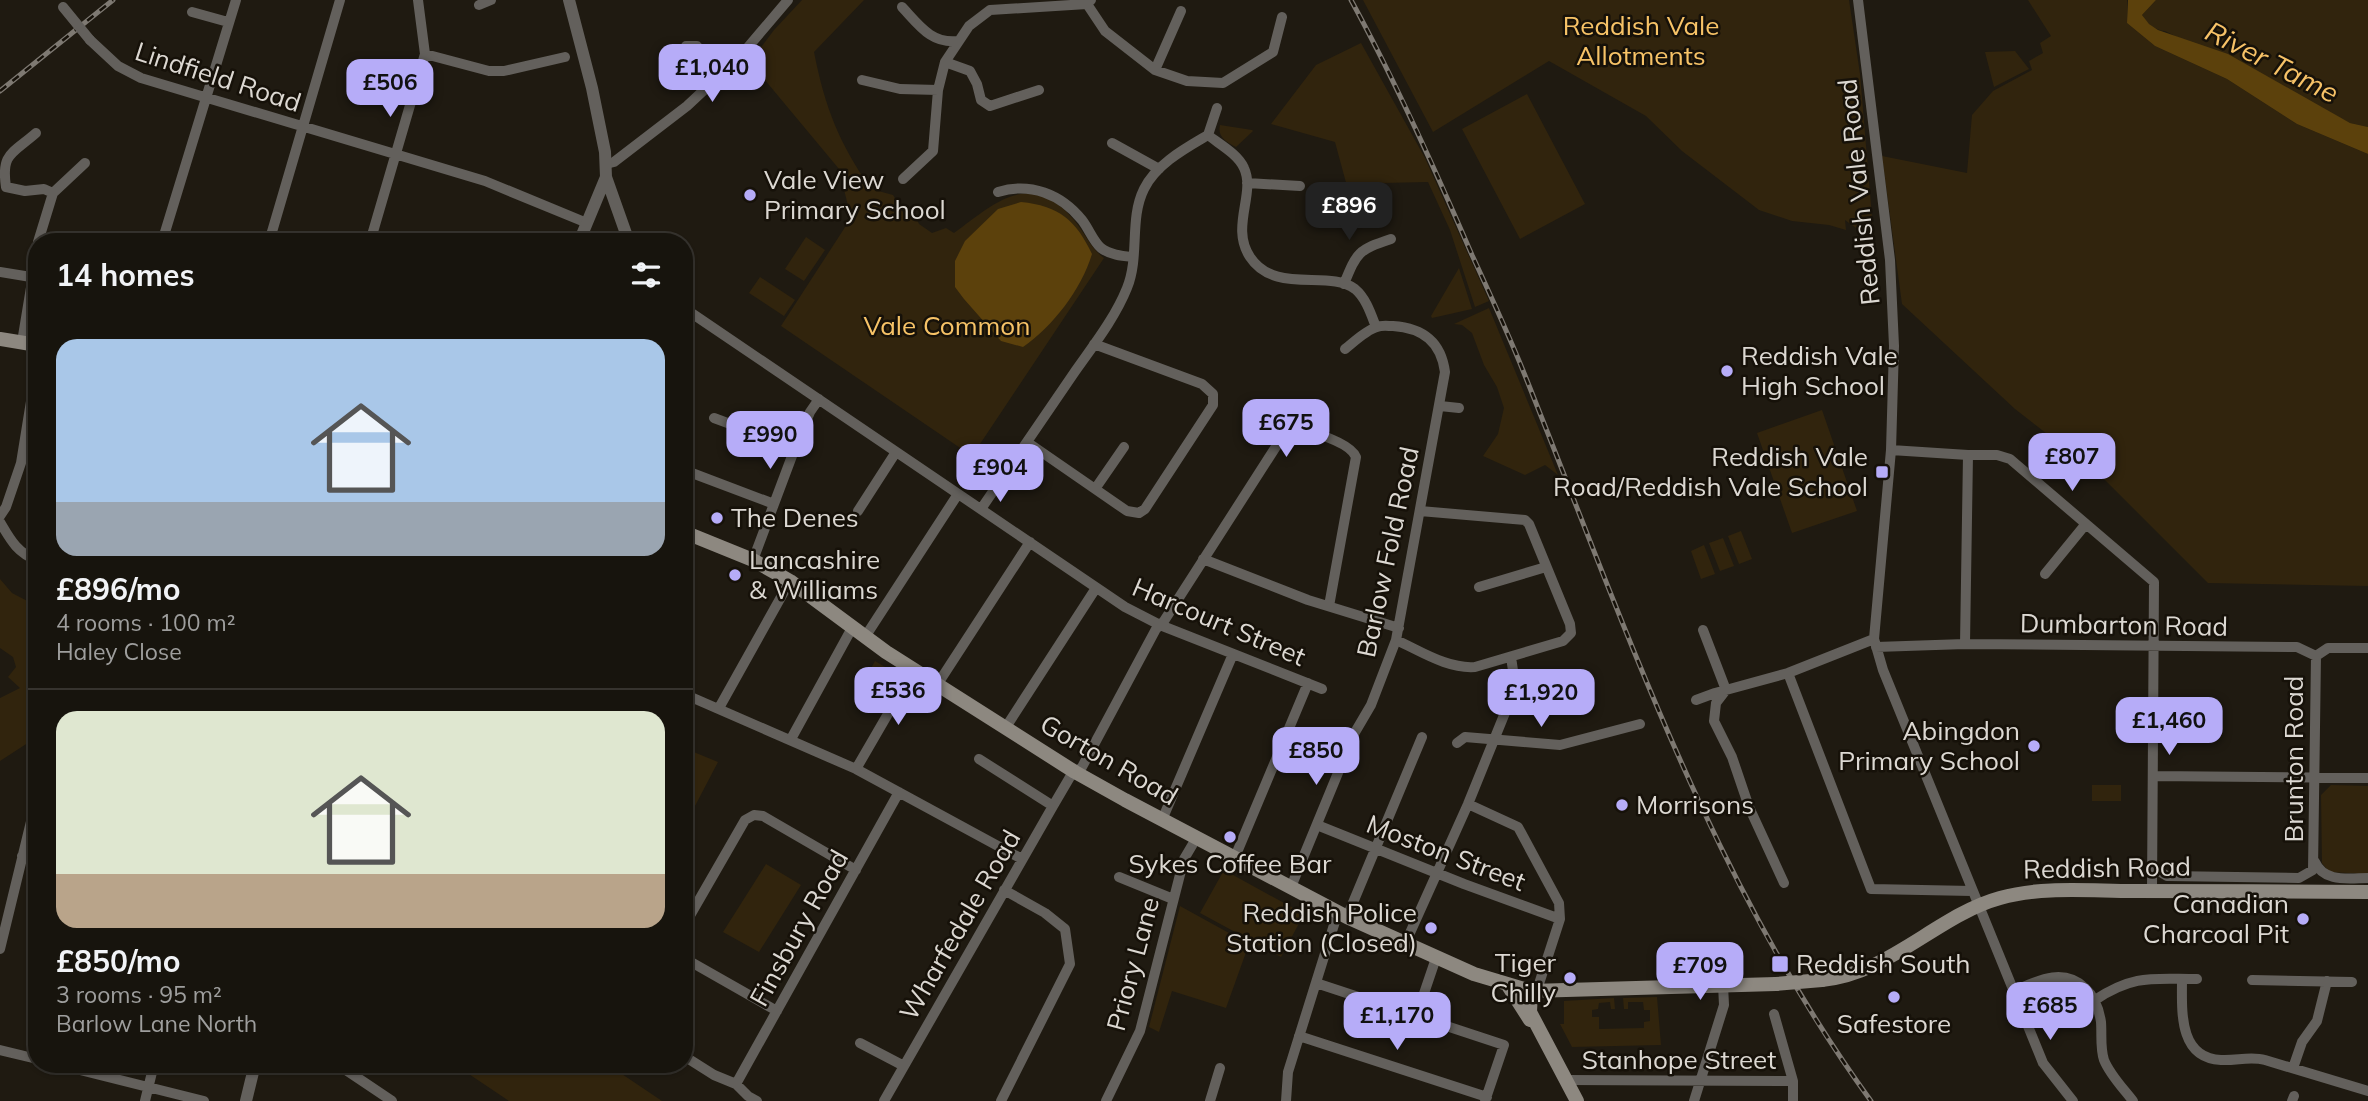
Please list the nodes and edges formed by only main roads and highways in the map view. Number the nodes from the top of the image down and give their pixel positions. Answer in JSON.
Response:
{"nodes":[{"id":1,"x":0,"y":339,"type":"edge"},
{"id":2,"x":28,"y":344,"type":"edge"},
{"id":3,"x":693,"y":536,"type":"edge"},
{"id":4,"x":2368,"y":892,"type":"edge"},
{"id":5,"x":1507,"y":984,"type":"junction"},
{"id":6,"x":1536,"y":990,"type":"junction"},
{"id":7,"x":1540,"y":1032,"type":"junction"},
{"id":8,"x":1577,"y":1101,"type":"edge"}],
"edges":[{"from":1,"to":2,"type":"main road"},
{"from":3,"to":5,"type":"main road","name":"Gorton Road"},
{"from":4,"to":6,"type":"main road","name":"Reddish Road","bridge":true},
{"from":5,"to":6,"type":"main road","name":"Gorton Road"},
{"from":5,"to":7,"type":"main road"},
{"from":6,"to":7,"type":"main road"},
{"from":7,"to":8,"type":"main road"}]}
